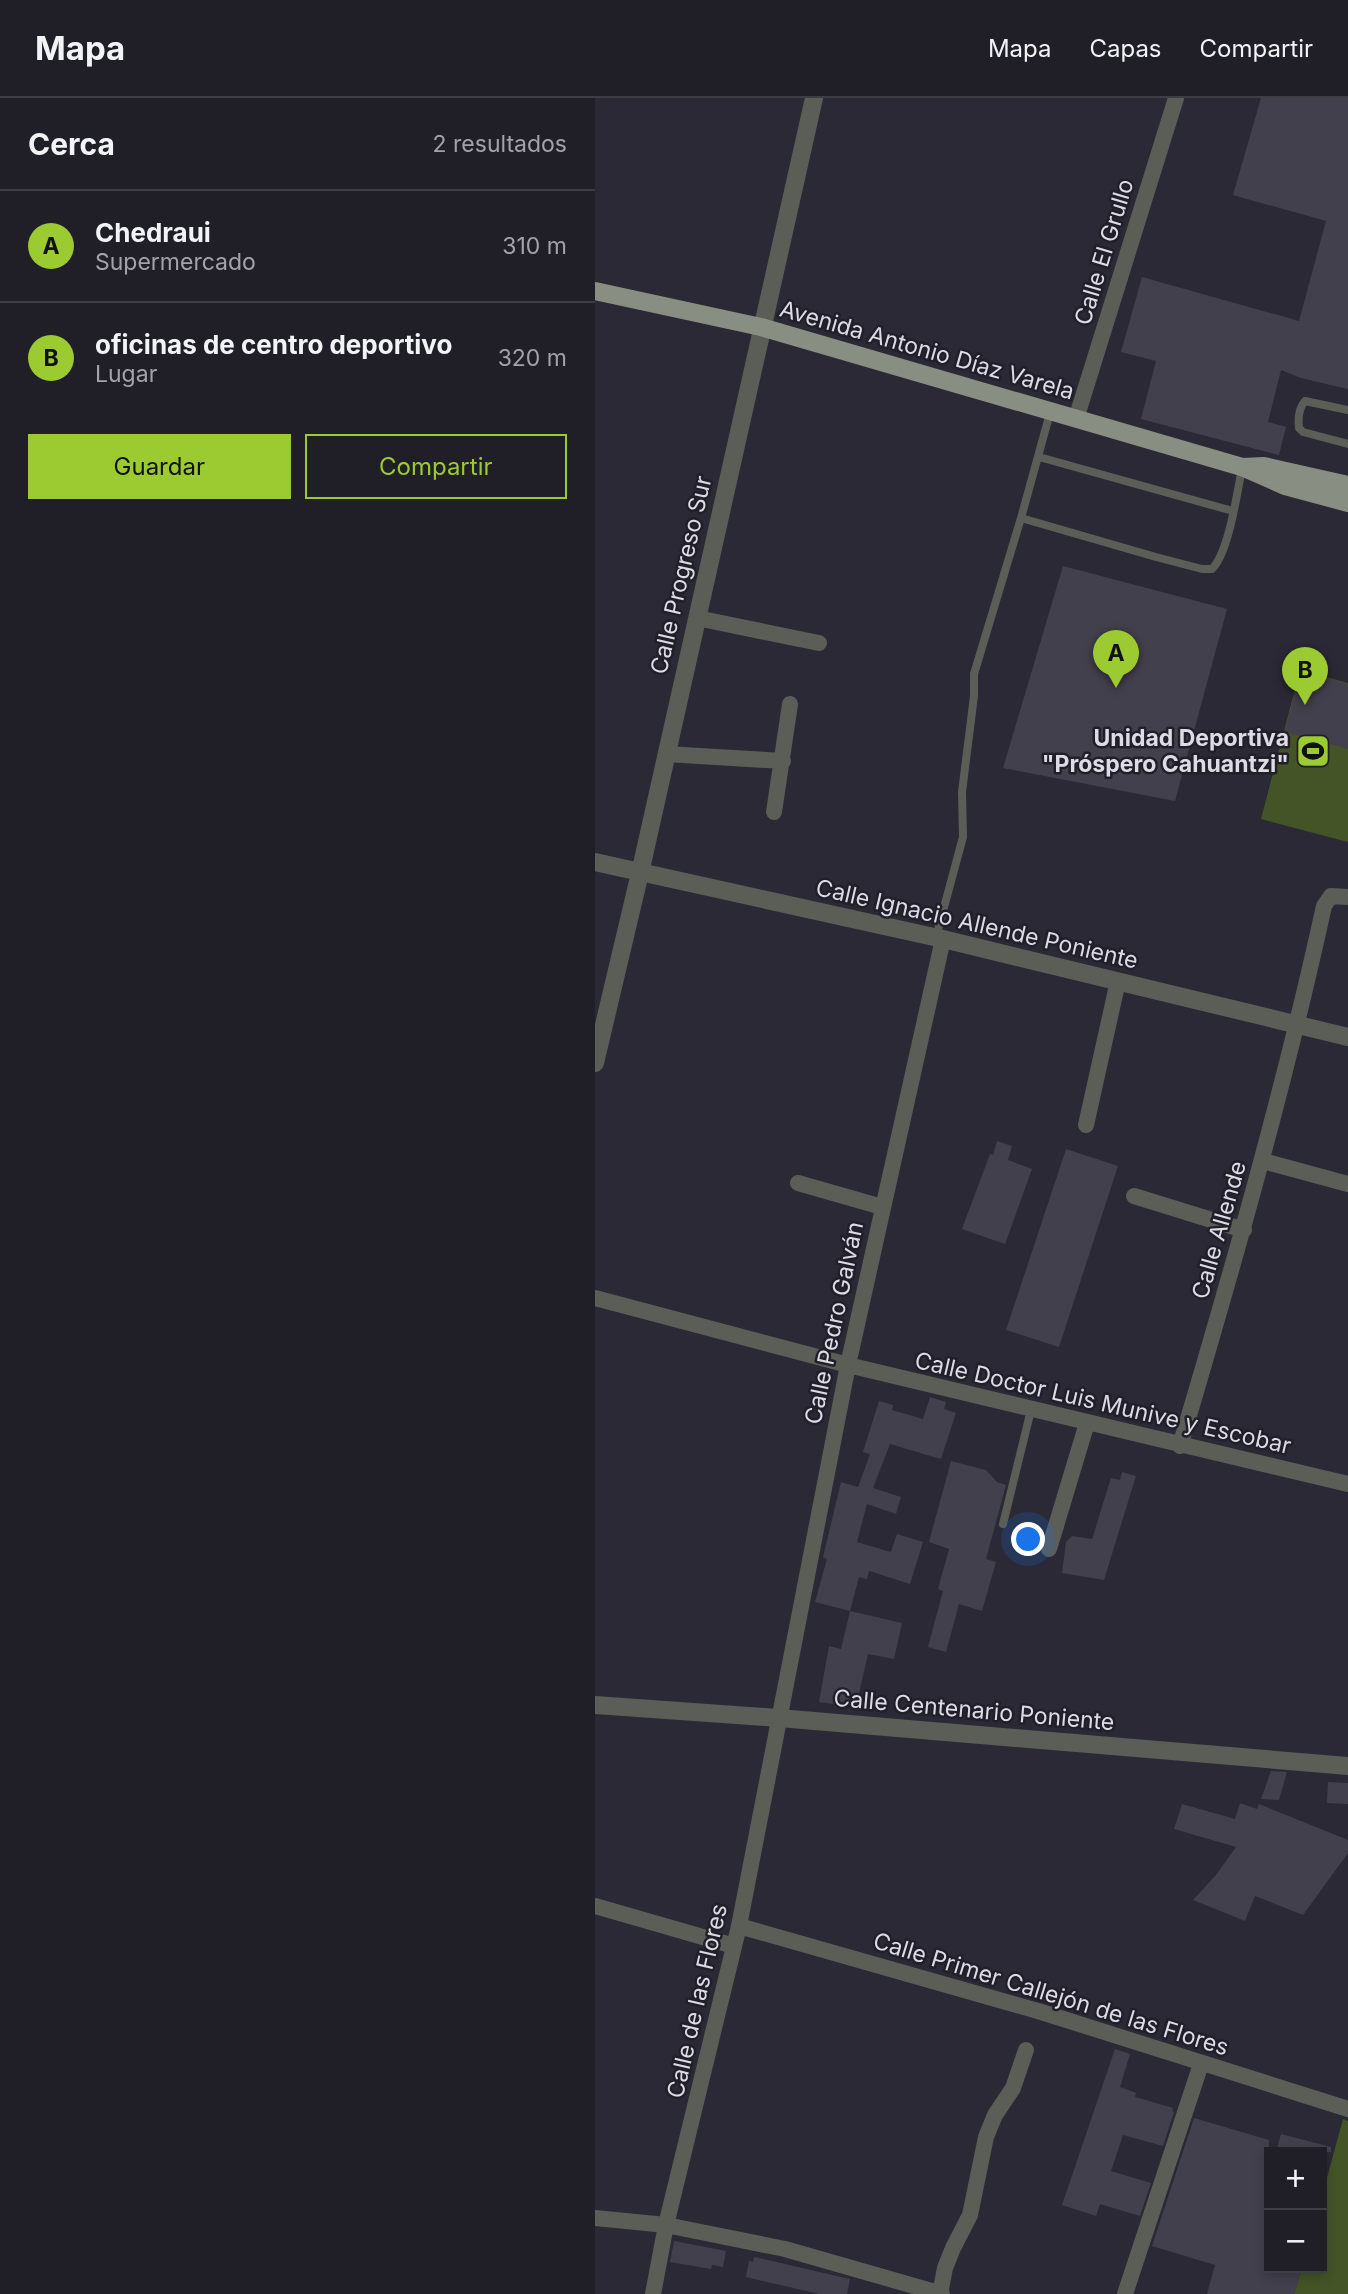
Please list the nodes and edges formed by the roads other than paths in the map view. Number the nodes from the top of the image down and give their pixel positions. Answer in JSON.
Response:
{"nodes":[{"id":1,"x":814,"y":98,"type":"edge"},
{"id":2,"x":1176,"y":98,"type":"edge"},
{"id":3,"x":595,"y":291,"type":"edge"},
{"id":4,"x":761,"y":327,"type":"junction"},
{"id":5,"x":1348,"y":410,"type":"edge"},
{"id":6,"x":1050,"y":413,"type":"junction"},
{"id":7,"x":1076,"y":419,"type":"junction"},
{"id":8,"x":1348,"y":444,"type":"edge"},
{"id":9,"x":1038,"y":457,"type":"junction"},
{"id":10,"x":1242,"y":467,"type":"junction"},
{"id":11,"x":1348,"y":485,"type":"edge"},
{"id":12,"x":1348,"y":503,"type":"edge"},
{"id":13,"x":1233,"y":511,"type":"junction"},
{"id":14,"x":1020,"y":518,"type":"junction"},
{"id":15,"x":697,"y":618,"type":"junction"},
{"id":16,"x":819,"y":643,"type":"dead end"},
{"id":17,"x":790,"y":704,"type":"dead end"},
{"id":18,"x":666,"y":754,"type":"junction"},
{"id":19,"x":783,"y":761,"type":"junction"},
{"id":20,"x":774,"y":812,"type":"dead end"},
{"id":21,"x":595,"y":862,"type":"edge"},
{"id":22,"x":640,"y":873,"type":"junction"},
{"id":23,"x":1348,"y":897,"type":"edge"},
{"id":24,"x":939,"y":938,"type":"junction"},
{"id":25,"x":1118,"y":981,"type":"junction"},
{"id":26,"x":1298,"y":1025,"type":"junction"},
{"id":27,"x":1348,"y":1037,"type":"edge"},
{"id":28,"x":595,"y":1063,"type":"edge"},
{"id":29,"x":1086,"y":1125,"type":"dead end"},
{"id":30,"x":1263,"y":1161,"type":"junction"},
{"id":31,"x":798,"y":1183,"type":"dead end"},
{"id":32,"x":1348,"y":1184,"type":"edge"},
{"id":33,"x":1134,"y":1196,"type":"dead end"},
{"id":34,"x":882,"y":1207,"type":"junction"},
{"id":35,"x":1244,"y":1230,"type":"junction"},
{"id":36,"x":595,"y":1298,"type":"edge"},
{"id":37,"x":848,"y":1365,"type":"junction"},
{"id":38,"x":1031,"y":1410,"type":"junction"},
{"id":39,"x":1087,"y":1423,"type":"junction"},
{"id":40,"x":1180,"y":1446,"type":"junction"},
{"id":41,"x":1348,"y":1484,"type":"edge"},
{"id":42,"x":1003,"y":1524,"type":"dead end"},
{"id":43,"x":1049,"y":1549,"type":"dead end"},
{"id":44,"x":595,"y":1705,"type":"edge"},
{"id":45,"x":779,"y":1718,"type":"junction"},
{"id":46,"x":1348,"y":1766,"type":"edge"},
{"id":47,"x":595,"y":1906,"type":"edge"},
{"id":48,"x":739,"y":1926,"type":"junction"},
{"id":49,"x":734,"y":1946,"type":"junction"},
{"id":50,"x":1026,"y":2050,"type":"dead end"},
{"id":51,"x":1201,"y":2064,"type":"junction"},
{"id":52,"x":1348,"y":2109,"type":"edge"},
{"id":53,"x":595,"y":2218,"type":"edge"},
{"id":54,"x":666,"y":2225,"type":"junction"},
{"id":55,"x":653,"y":2294,"type":"edge"},
{"id":56,"x":941,"y":2294,"type":"edge"},
{"id":57,"x":1125,"y":2294,"type":"edge"}],
"edges":[{"from":1,"to":4,"type":"street","name":"Calle Progreso Sur"},
{"from":2,"to":7,"type":"street","name":"Calle El Grullo"},
{"from":3,"to":4,"type":"main road","name":"Avenida Antonio Díaz Varela"},
{"from":4,"to":6,"type":"main road","name":"Avenida Antonio Díaz Varela"},
{"from":4,"to":15,"type":"street","name":"Calle Progreso Sur"},
{"from":5,"to":8,"type":"lane"},
{"from":6,"to":7,"type":"main road","name":"Avenida Antonio Díaz Varela"},
{"from":6,"to":9,"type":"lane"},
{"from":7,"to":10,"type":"main road","name":"Avenida Antonio Díaz Varela"},
{"from":9,"to":13,"type":"lane"},
{"from":9,"to":14,"type":"lane"},
{"from":10,"to":11,"type":"main road","name":"Avenida Antonio Díaz Varela"},
{"from":10,"to":12,"type":"main road","name":"Avenida Antonio Díaz Varela"},
{"from":10,"to":13,"type":"lane"},
{"from":13,"to":14,"type":"lane"},
{"from":14,"to":24,"type":"lane"},
{"from":15,"to":16,"type":"street"},
{"from":15,"to":18,"type":"street","name":"Calle Progreso Sur"},
{"from":17,"to":19,"type":"street"},
{"from":18,"to":19,"type":"street"},
{"from":18,"to":22,"type":"street","name":"Calle Progreso Sur"},
{"from":19,"to":20,"type":"street"},
{"from":21,"to":22,"type":"street","name":"Calle Ignacio Allende Poniente"},
{"from":22,"to":24,"type":"street","name":"Calle Ignacio Allende Poniente"},
{"from":22,"to":28,"type":"street","name":"Calle Progreso Sur"},
{"from":23,"to":26,"type":"street","name":"Calle Allende"},
{"from":24,"to":25,"type":"street","name":"Calle Ignacio Allende Poniente"},
{"from":24,"to":34,"type":"street","name":"Calle Pedro Galván"},
{"from":25,"to":26,"type":"street","name":"Calle Ignacio Allende Poniente"},
{"from":25,"to":29,"type":"street"},
{"from":26,"to":27,"type":"street","name":"Calle Ignacio Allende Poniente"},
{"from":26,"to":30,"type":"street","name":"Calle Allende"},
{"from":30,"to":32,"type":"street"},
{"from":30,"to":35,"type":"street","name":"Calle Allende"},
{"from":31,"to":34,"type":"street"},
{"from":33,"to":35,"type":"street"},
{"from":34,"to":37,"type":"street","name":"Calle Pedro Galván"},
{"from":35,"to":40,"type":"street","name":"Calle Allende"},
{"from":36,"to":37,"type":"street","name":"Calle Doctor Luis Munive y Escobar"},
{"from":37,"to":38,"type":"street","name":"Calle Doctor Luis Munive y Escobar"},
{"from":37,"to":45,"type":"street","name":"Calle Pedro Galván"},
{"from":38,"to":39,"type":"street","name":"Calle Doctor Luis Munive y Escobar"},
{"from":38,"to":42,"type":"lane"},
{"from":39,"to":40,"type":"street","name":"Calle Doctor Luis Munive y Escobar"},
{"from":39,"to":43,"type":"street"},
{"from":40,"to":41,"type":"street","name":"Calle Doctor Luis Munive y Escobar"},
{"from":44,"to":45,"type":"street","name":"Calle Centenario Poniente"},
{"from":45,"to":46,"type":"street","name":"Calle Centenario Poniente"},
{"from":45,"to":48,"type":"street","name":"Calle de las Flores"},
{"from":47,"to":49,"type":"street"},
{"from":48,"to":49,"type":"street","name":"Calle de las Flores"},
{"from":48,"to":51,"type":"street","name":"Calle Primer Callejón de las Flores"},
{"from":49,"to":54,"type":"street","name":"Calle de las Flores"},
{"from":50,"to":56,"type":"street"},
{"from":51,"to":52,"type":"street","name":"Calle Primer Callejón de las Flores"},
{"from":51,"to":57,"type":"street"},
{"from":53,"to":54,"type":"street"},
{"from":54,"to":55,"type":"street","name":"Calle de las Flores"},
{"from":54,"to":56,"type":"street"}]}
